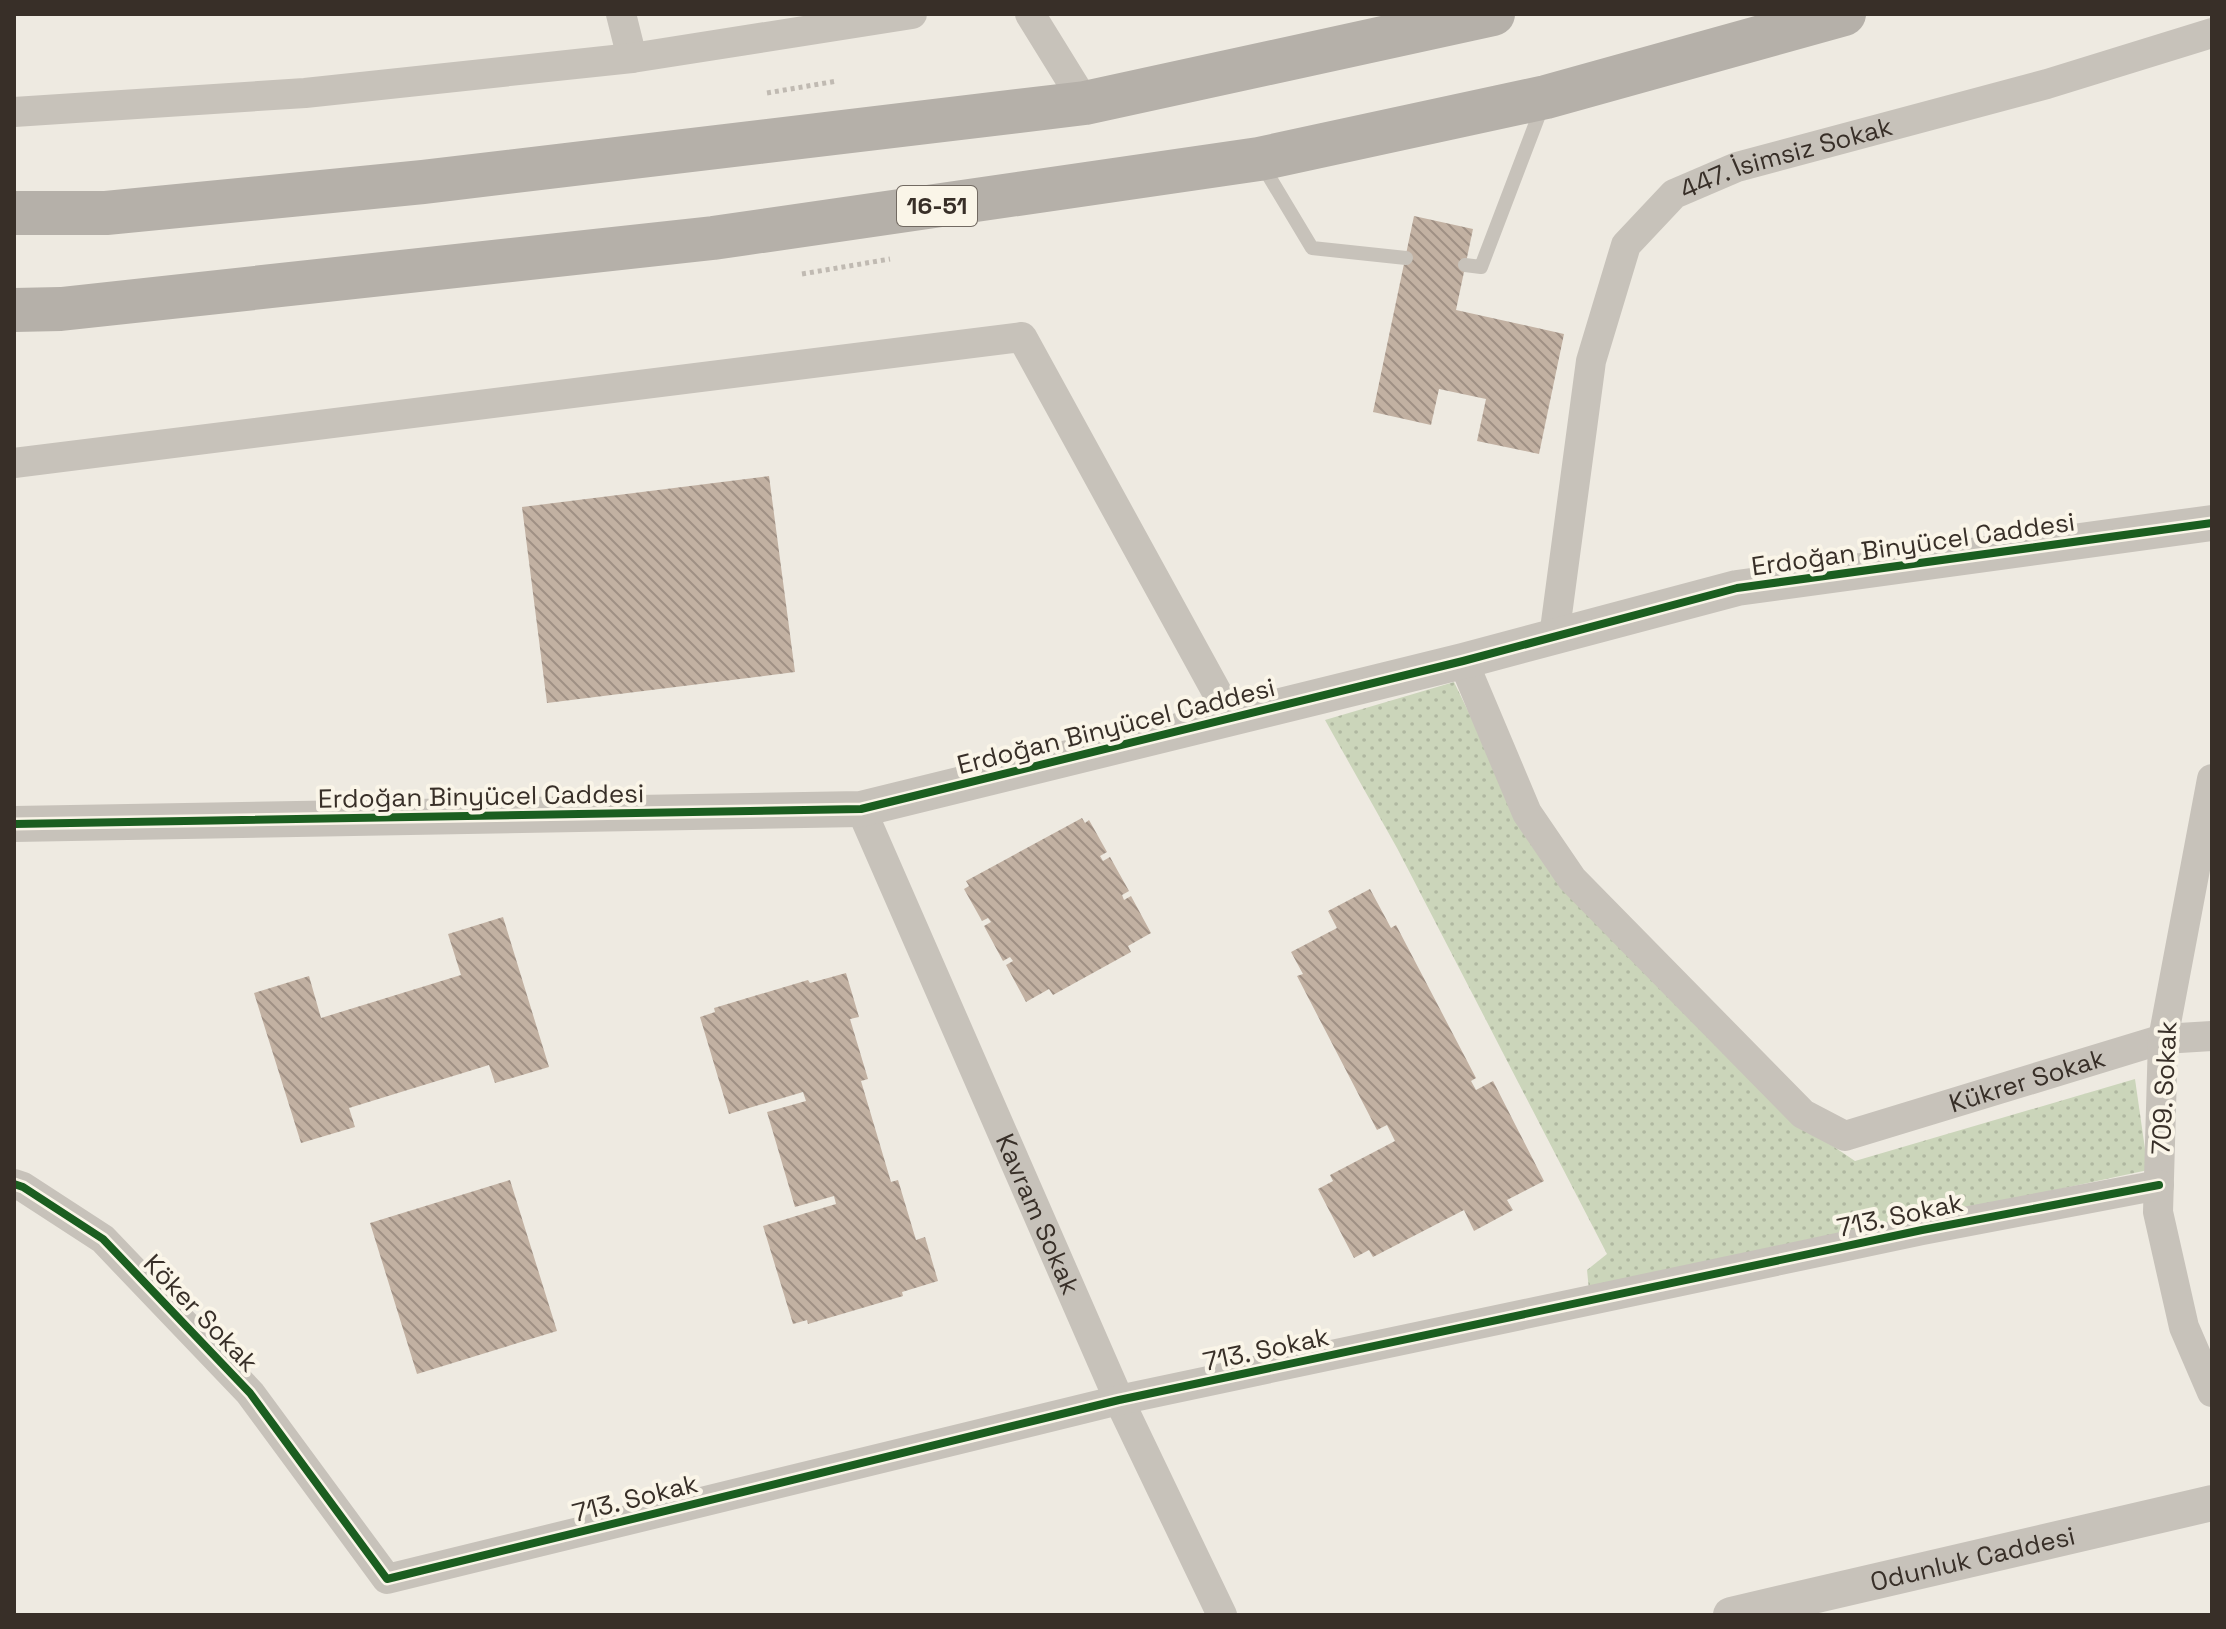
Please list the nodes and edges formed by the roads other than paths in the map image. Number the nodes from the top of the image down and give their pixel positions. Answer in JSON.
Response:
{"nodes":[{"id":1,"x":621,"y":14,"type":"edge"},
{"id":2,"x":912,"y":14,"type":"edge"},
{"id":3,"x":1030,"y":14,"type":"edge"},
{"id":4,"x":1493,"y":14,"type":"edge"},
{"id":5,"x":1844,"y":14,"type":"edge"},
{"id":6,"x":2212,"y":33,"type":"edge"},
{"id":7,"x":632,"y":58,"type":"junction"},
{"id":8,"x":1546,"y":97,"type":"junction"},
{"id":9,"x":1085,"y":103,"type":"junction"},
{"id":10,"x":14,"y":112,"type":"edge"},
{"id":11,"x":1259,"y":159,"type":"junction"},
{"id":12,"x":14,"y":213,"type":"edge"},
{"id":13,"x":1406,"y":258,"type":"dead end"},
{"id":14,"x":1465,"y":265,"type":"dead end"},
{"id":15,"x":14,"y":310,"type":"edge"},
{"id":16,"x":14,"y":463,"type":"edge"},
{"id":17,"x":2210,"y":526,"type":"edge"},
{"id":18,"x":1554,"y":637,"type":"junction"},
{"id":19,"x":1463,"y":661,"type":"junction"},
{"id":20,"x":1231,"y":718,"type":"junction"},
{"id":21,"x":2212,"y":779,"type":"edge"},
{"id":22,"x":861,"y":809,"type":"junction"},
{"id":23,"x":14,"y":824,"type":"edge"},
{"id":24,"x":2212,"y":1036,"type":"edge"},
{"id":25,"x":2163,"y":1039,"type":"junction"},
{"id":26,"x":14,"y":1184,"type":"edge"},
{"id":27,"x":2159,"y":1185,"type":"junction"},
{"id":28,"x":2212,"y":1392,"type":"edge"},
{"id":29,"x":1119,"y":1400,"type":"junction"},
{"id":30,"x":2210,"y":1507,"type":"edge"},
{"id":31,"x":387,"y":1579,"type":"joint"},
{"id":32,"x":1222,"y":1615,"type":"edge"},
{"id":33,"x":1731,"y":1615,"type":"edge"}],
"edges":[{"from":1,"to":7,"type":"street"},
{"from":2,"to":7,"type":"street"},
{"from":3,"to":9,"type":"street"},
{"from":4,"to":9,"type":"main road"},
{"from":5,"to":8,"type":"main road","number":"16-51"},
{"from":6,"to":18,"type":"street","name":"447. İsimsiz Sokak"},
{"from":7,"to":10,"type":"street"},
{"from":8,"to":11,"type":"main road","number":"16-51"},
{"from":8,"to":14,"type":"lane"},
{"from":9,"to":12,"type":"main road"},
{"from":11,"to":13,"type":"lane"},
{"from":11,"to":15,"type":"main road","number":"16-51"},
{"from":16,"to":20,"type":"street"},
{"from":17,"to":18,"type":"street","name":"Erdoğan Binyücel Caddesi"},
{"from":18,"to":19,"type":"street","name":"Erdoğan Binyücel Caddesi"},
{"from":19,"to":20,"type":"street","name":"Erdoğan Binyücel Caddesi"},
{"from":19,"to":25,"type":"street","name":"Kükrer Sokak"},
{"from":20,"to":22,"type":"street","name":"Erdoğan Binyücel Caddesi"},
{"from":21,"to":25,"type":"street","name":"709. Sokak"},
{"from":22,"to":23,"type":"street","name":"Erdoğan Binyücel Caddesi"},
{"from":22,"to":29,"type":"street","name":"Kavram Sokak"},
{"from":24,"to":25,"type":"street","name":"Kükrer Sokak"},
{"from":25,"to":27,"type":"street","name":"709. Sokak"},
{"from":26,"to":31,"type":"street","name":"Köker Sokak"},
{"from":27,"to":28,"type":"street","name":"709. Sokak"},
{"from":27,"to":29,"type":"street","name":"713. Sokak"},
{"from":29,"to":31,"type":"street","name":"713. Sokak"},
{"from":29,"to":32,"type":"street","name":"Kavram Sokak"},
{"from":30,"to":33,"type":"street","name":"Odunluk Caddesi"}]}
